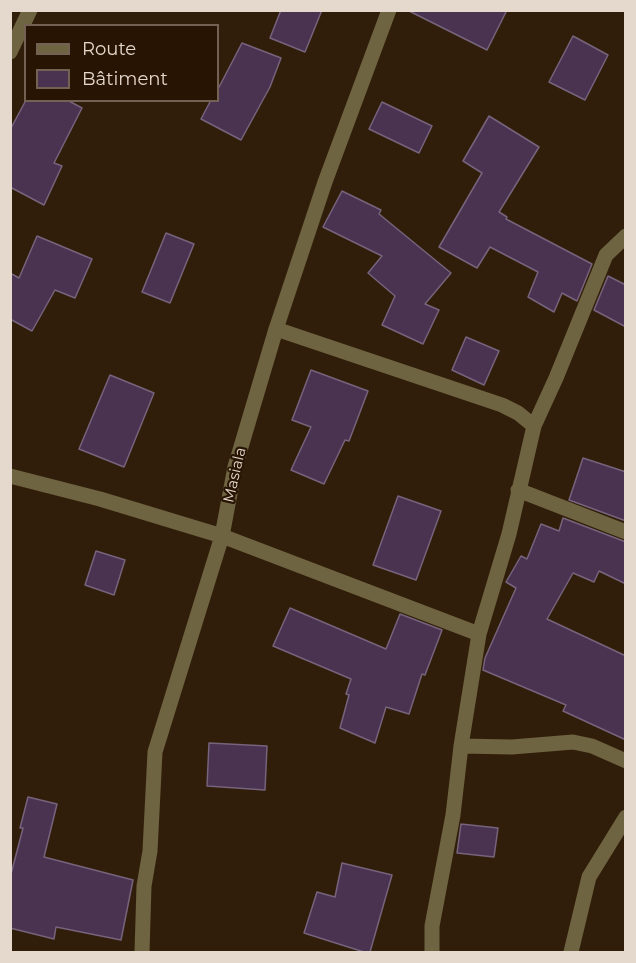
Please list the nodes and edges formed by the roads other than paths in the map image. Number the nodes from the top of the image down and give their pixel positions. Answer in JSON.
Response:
{"nodes":[{"id":1,"x":30,"y":10,"type":"edge"},
{"id":2,"x":389,"y":10,"type":"edge"},
{"id":3,"x":10,"y":52,"type":"edge"},
{"id":4,"x":626,"y":236,"type":"edge"},
{"id":5,"x":276,"y":329,"type":"junction"},
{"id":6,"x":534,"y":426,"type":"junction"},
{"id":7,"x":10,"y":477,"type":"edge"},
{"id":8,"x":518,"y":490,"type":"junction"},
{"id":9,"x":626,"y":532,"type":"edge"},
{"id":10,"x":222,"y":536,"type":"junction"},
{"id":11,"x":479,"y":634,"type":"junction"},
{"id":12,"x":461,"y":746,"type":"junction"},
{"id":13,"x":626,"y":761,"type":"edge"},
{"id":14,"x":626,"y":817,"type":"edge"},
{"id":15,"x":142,"y":952,"type":"edge"},
{"id":16,"x":432,"y":952,"type":"edge"},
{"id":17,"x":571,"y":952,"type":"edge"}],
"edges":[{"from":1,"to":3,"type":"street"},
{"from":2,"to":5,"type":"street","name":"Masiala"},
{"from":4,"to":6,"type":"street"},
{"from":5,"to":6,"type":"street"},
{"from":5,"to":10,"type":"street","name":"Masiala"},
{"from":6,"to":8,"type":"street"},
{"from":7,"to":10,"type":"street"},
{"from":8,"to":9,"type":"street"},
{"from":8,"to":11,"type":"street"},
{"from":10,"to":11,"type":"street"},
{"from":10,"to":15,"type":"street","name":"Masiala"},
{"from":11,"to":12,"type":"street"},
{"from":12,"to":13,"type":"street"},
{"from":12,"to":16,"type":"street"},
{"from":14,"to":17,"type":"street"}]}
